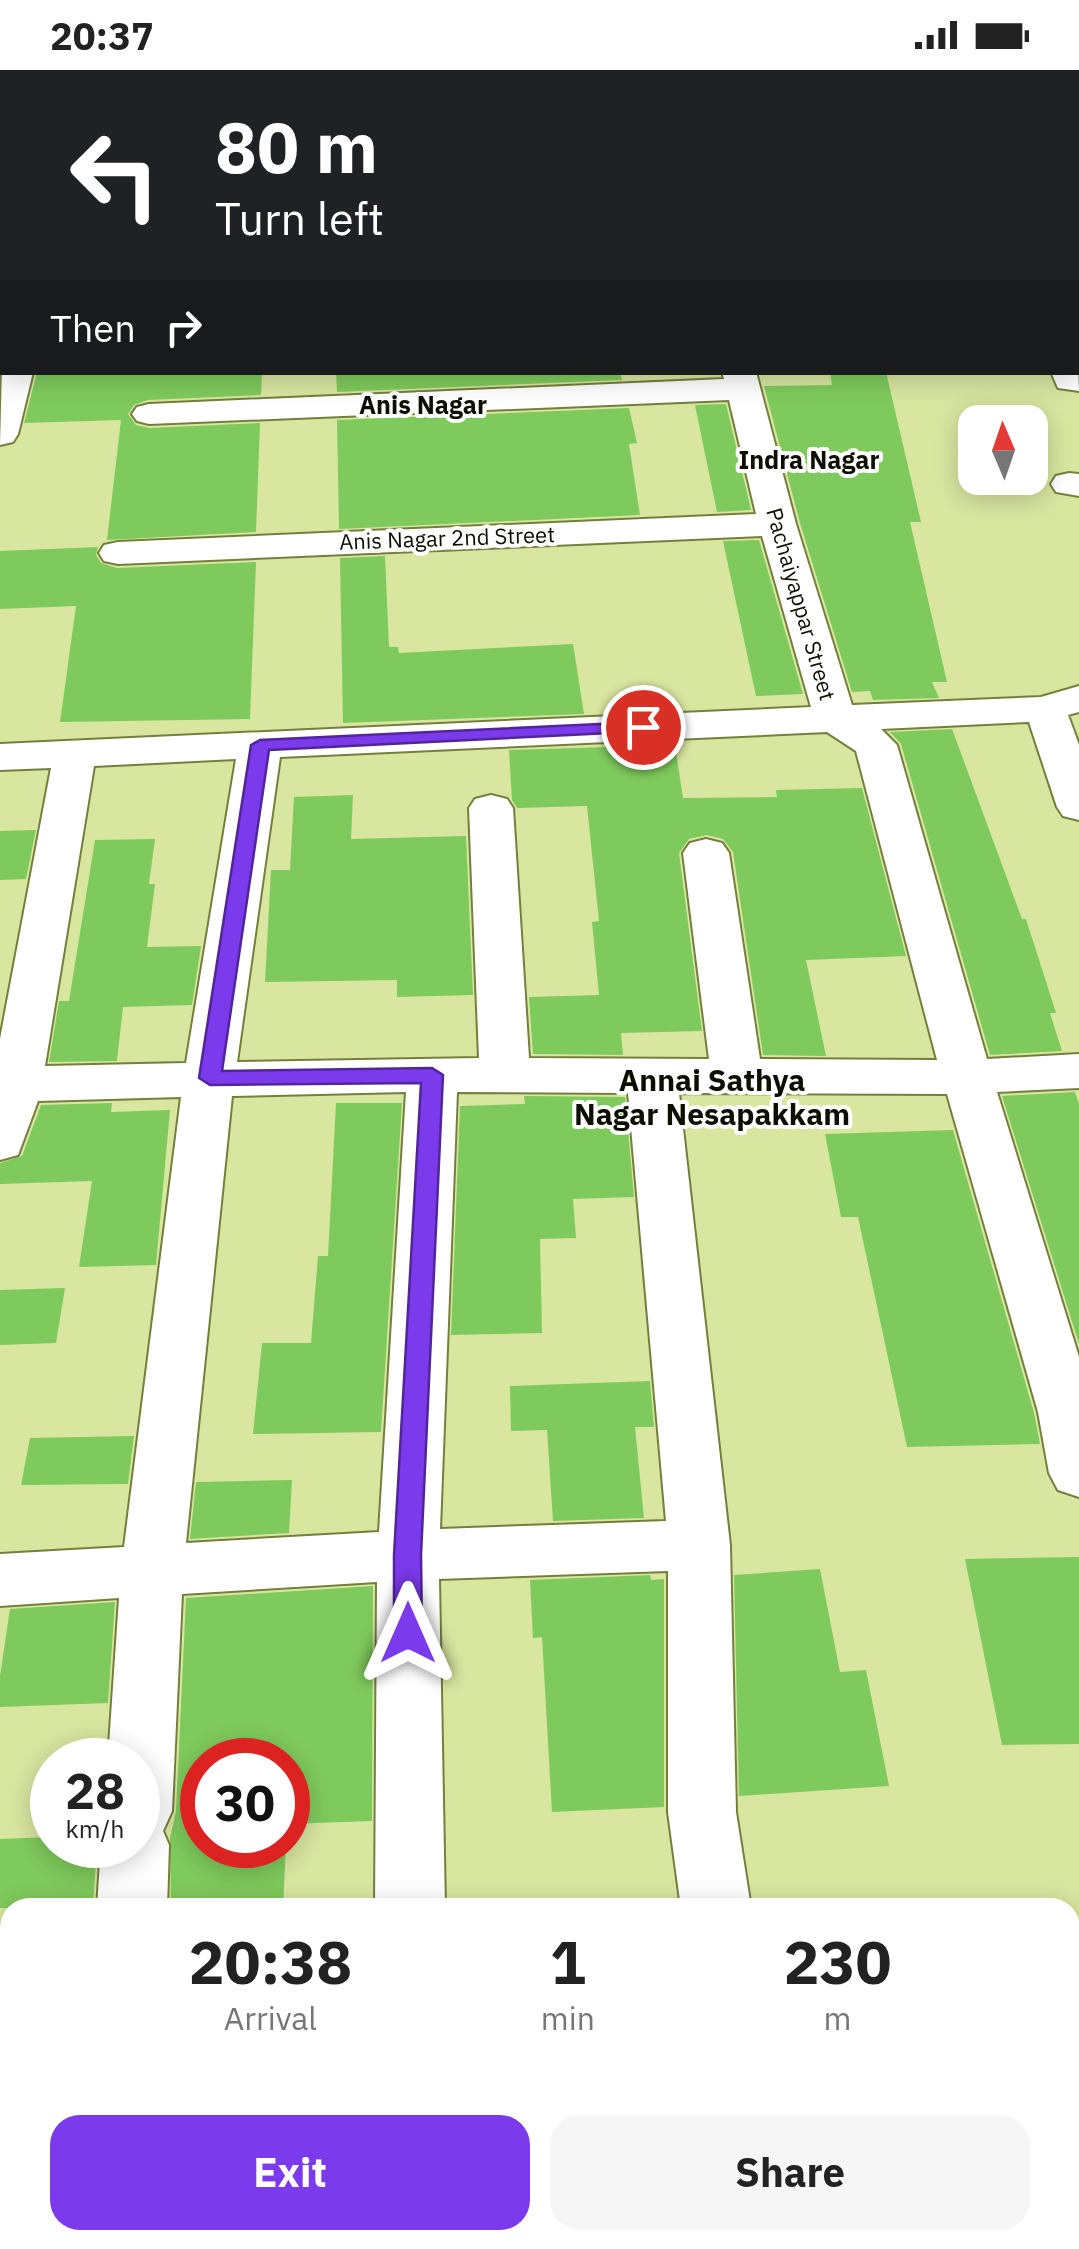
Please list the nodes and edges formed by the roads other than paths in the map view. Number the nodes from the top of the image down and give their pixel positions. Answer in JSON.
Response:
{"nodes":[{"id":1,"x":15,"y":375,"type":"edge"},
{"id":2,"x":741,"y":381,"type":"edge"},
{"id":3,"x":150,"y":414,"type":"dead end"},
{"id":4,"x":0,"y":434,"type":"edge"},
{"id":5,"x":777,"y":524,"type":"junction"},
{"id":6,"x":118,"y":553,"type":"dead end"},
{"id":7,"x":1062,"y":704,"type":"edge"},
{"id":8,"x":835,"y":718,"type":"junction"},
{"id":9,"x":260,"y":745,"type":"junction"},
{"id":10,"x":75,"y":754,"type":"junction"},
{"id":11,"x":0,"y":757,"type":"edge"},
{"id":12,"x":1079,"y":807,"type":"edge"},
{"id":13,"x":491,"y":808,"type":"dead end"},
{"id":14,"x":706,"y":854,"type":"dead end"},
{"id":15,"x":1079,"y":1071,"type":"edge"},
{"id":16,"x":432,"y":1075,"type":"junction"},
{"id":17,"x":505,"y":1077,"type":"junction"},
{"id":18,"x":652,"y":1077,"type":"junction"},
{"id":19,"x":737,"y":1077,"type":"junction"},
{"id":20,"x":967,"y":1077,"type":"junction"},
{"id":21,"x":210,"y":1078,"type":"junction"},
{"id":22,"x":17,"y":1084,"type":"junction"},
{"id":23,"x":0,"y":1142,"type":"edge"},
{"id":24,"x":1079,"y":1473,"type":"edge"},
{"id":25,"x":699,"y":1544,"type":"junction"},
{"id":26,"x":408,"y":1555,"type":"junction"},
{"id":27,"x":152,"y":1570,"type":"junction"},
{"id":28,"x":0,"y":1580,"type":"edge"},
{"id":29,"x":142,"y":1738,"type":"edge"},
{"id":30,"x":135,"y":1868,"type":"edge"},
{"id":31,"x":133,"y":1898,"type":"edge"},
{"id":32,"x":410,"y":1898,"type":"edge"},
{"id":33,"x":715,"y":1898,"type":"edge"}],
"edges":[{"from":1,"to":4,"type":"street"},
{"from":2,"to":3,"type":"street"},
{"from":2,"to":5,"type":"street","name":"Pachaiyappar Street"},
{"from":5,"to":6,"type":"street","name":"Anis Nagar 2nd Street"},
{"from":5,"to":8,"type":"street","name":"Pachaiyappar Street"},
{"from":7,"to":8,"type":"street"},
{"from":7,"to":12,"type":"street"},
{"from":8,"to":9,"type":"street"},
{"from":8,"to":20,"type":"street"},
{"from":9,"to":10,"type":"street"},
{"from":9,"to":21,"type":"street"},
{"from":10,"to":11,"type":"street"},
{"from":10,"to":22,"type":"street"},
{"from":13,"to":17,"type":"street"},
{"from":14,"to":19,"type":"street"},
{"from":15,"to":20,"type":"street"},
{"from":16,"to":17,"type":"street"},
{"from":16,"to":21,"type":"street"},
{"from":16,"to":26,"type":"street"},
{"from":17,"to":18,"type":"street"},
{"from":18,"to":19,"type":"street"},
{"from":18,"to":25,"type":"street"},
{"from":19,"to":20,"type":"street"},
{"from":20,"to":24,"type":"street"},
{"from":21,"to":22,"type":"street"},
{"from":21,"to":27,"type":"street"},
{"from":22,"to":23,"type":"street"},
{"from":25,"to":26,"type":"street"},
{"from":25,"to":33,"type":"street"},
{"from":26,"to":27,"type":"street"},
{"from":26,"to":32,"type":"street"},
{"from":27,"to":28,"type":"street"},
{"from":27,"to":29,"type":"street"},
{"from":30,"to":31,"type":"street"}]}
